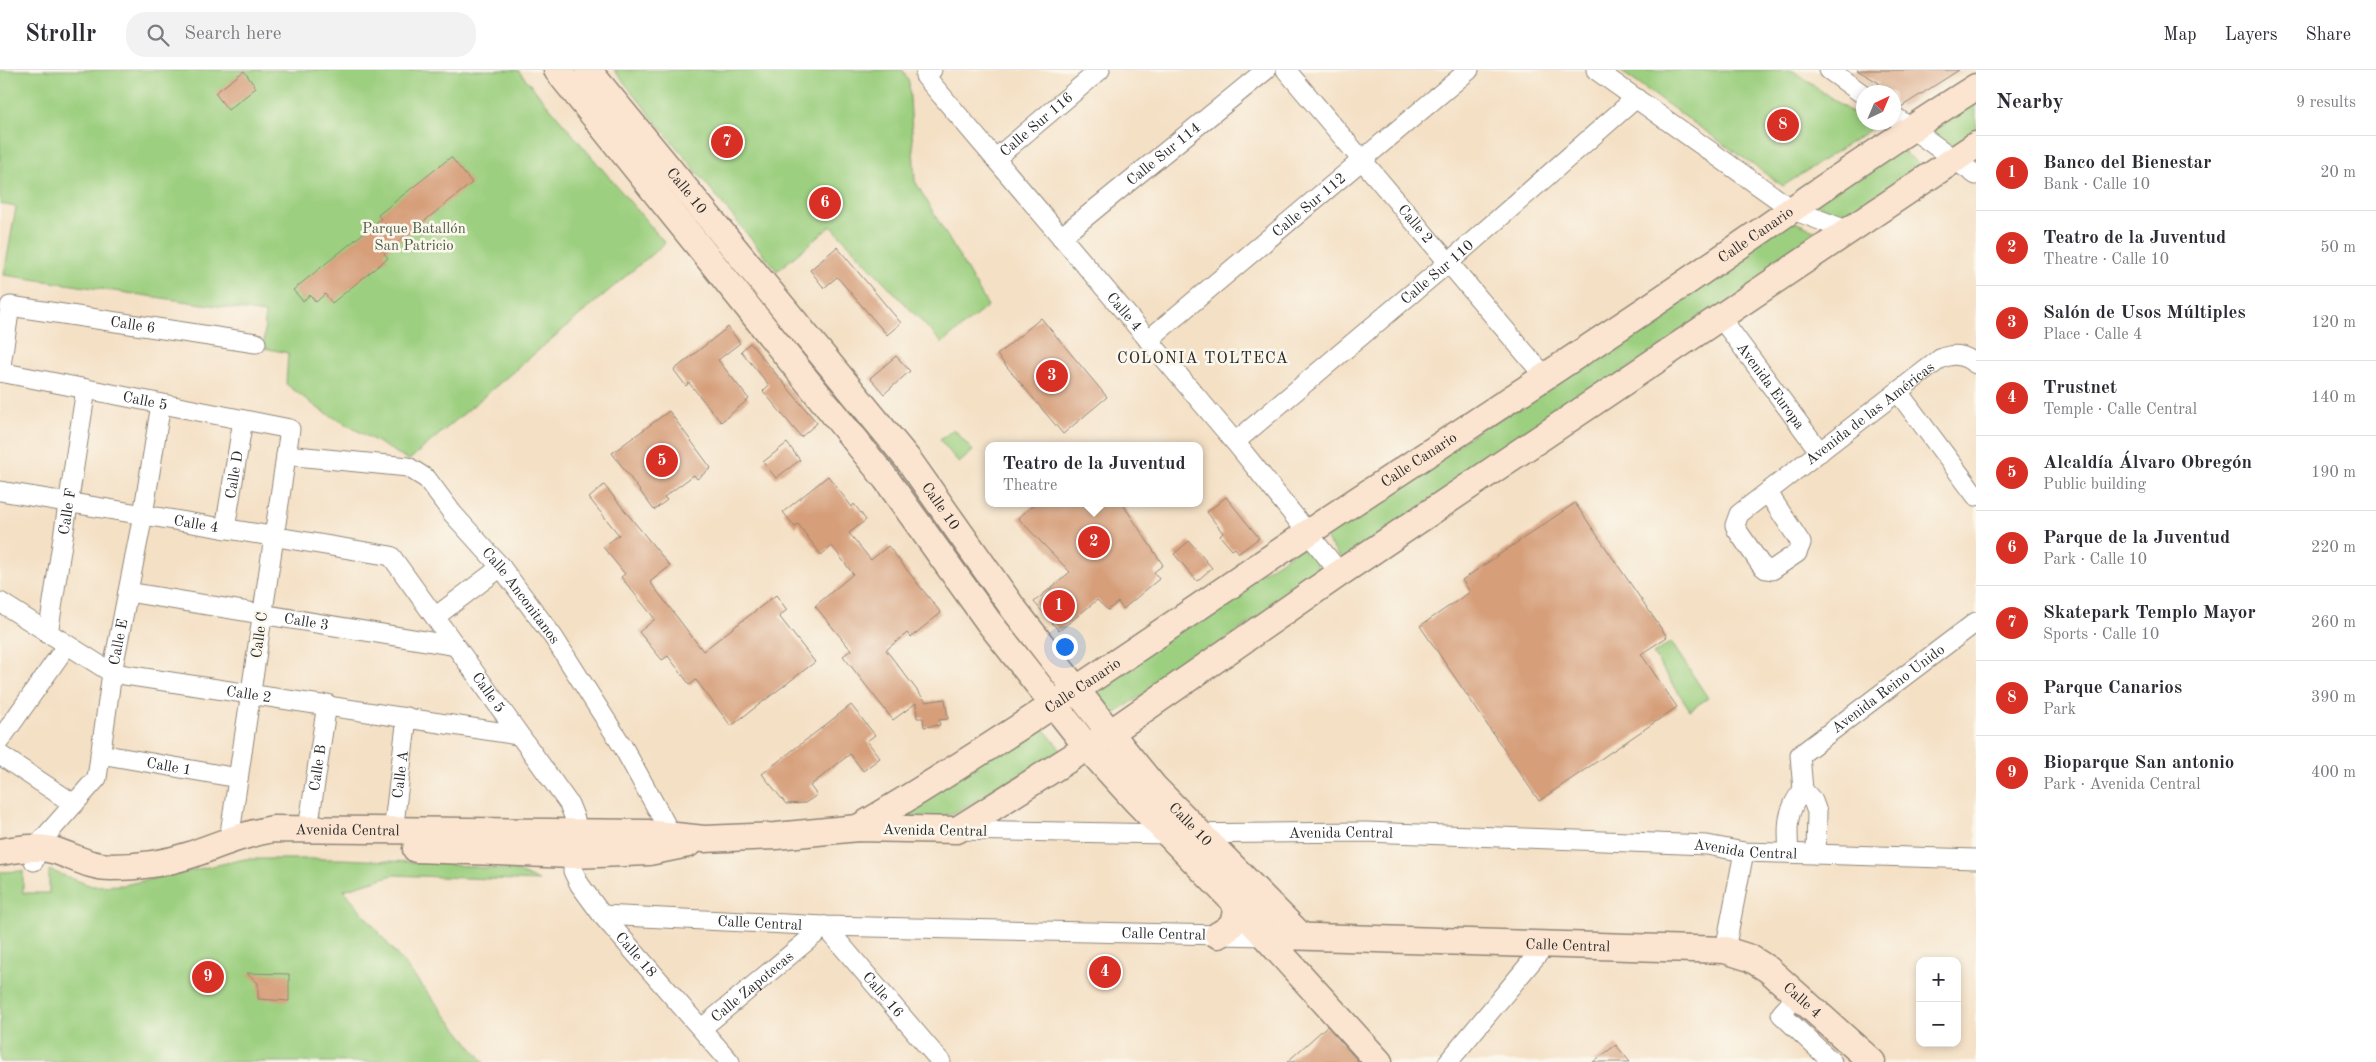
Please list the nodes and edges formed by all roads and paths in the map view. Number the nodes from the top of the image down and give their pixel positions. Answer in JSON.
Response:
{"nodes":[{"id":1,"x":557,"y":70,"type":"edge"},
{"id":2,"x":588,"y":70,"type":"edge"},
{"id":3,"x":1100,"y":70,"type":"edge"},
{"id":4,"x":1266,"y":70,"type":"edge"},
{"id":5,"x":1286,"y":70,"type":"edge"},
{"id":6,"x":1469,"y":70,"type":"edge"},
{"id":7,"x":1596,"y":70,"type":"edge"},
{"id":8,"x":1829,"y":70,"type":"edge"},
{"id":9,"x":928,"y":73,"type":"edge"},
{"id":10,"x":1976,"y":87,"type":"edge"},
{"id":11,"x":1856,"y":89,"type":"edge"},
{"id":12,"x":1636,"y":98,"type":"junction"},
{"id":13,"x":1902,"y":122,"type":"edge"},
{"id":14,"x":1976,"y":145,"type":"edge"},
{"id":15,"x":995,"y":159,"type":"junction"},
{"id":16,"x":1362,"y":159,"type":"junction"},
{"id":17,"x":1954,"y":159,"type":"junction"},
{"id":18,"x":1976,"y":175,"type":"edge"},
{"id":19,"x":1793,"y":210,"type":"junction"},
{"id":20,"x":1849,"y":230,"type":"junction"},
{"id":21,"x":1061,"y":236,"type":"junction"},
{"id":22,"x":1448,"y":264,"type":"junction"},
{"id":23,"x":1721,"y":318,"type":"junction"},
{"id":24,"x":1148,"y":340,"type":"junction"},
{"id":25,"x":256,"y":343,"type":"dead end"},
{"id":26,"x":1976,"y":364,"type":"edge"},
{"id":27,"x":0,"y":372,"type":"edge"},
{"id":28,"x":1546,"y":378,"type":"junction"},
{"id":29,"x":86,"y":389,"type":"junction"},
{"id":30,"x":1898,"y":392,"type":"junction"},
{"id":31,"x":161,"y":404,"type":"junction"},
{"id":32,"x":243,"y":420,"type":"junction"},
{"id":33,"x":290,"y":429,"type":"joint"},
{"id":34,"x":1234,"y":442,"type":"junction"},
{"id":35,"x":1820,"y":452,"type":"junction"},
{"id":36,"x":286,"y":455,"type":"junction"},
{"id":37,"x":0,"y":492,"type":"edge"},
{"id":38,"x":1768,"y":493,"type":"dead end"},
{"id":39,"x":1976,"y":496,"type":"edge"},
{"id":40,"x":70,"y":503,"type":"junction"},
{"id":41,"x":144,"y":515,"type":"junction"},
{"id":42,"x":225,"y":529,"type":"junction"},
{"id":43,"x":1309,"y":533,"type":"junction"},
{"id":44,"x":274,"y":537,"type":"junction"},
{"id":45,"x":391,"y":556,"type":"joint"},
{"id":46,"x":501,"y":567,"type":"junction"},
{"id":47,"x":1340,"y":573,"type":"junction"},
{"id":48,"x":128,"y":592,"type":"junction"},
{"id":49,"x":0,"y":602,"type":"edge"},
{"id":50,"x":262,"y":614,"type":"junction"},
{"id":51,"x":435,"y":617,"type":"junction"},
{"id":52,"x":1976,"y":622,"type":"edge"},
{"id":53,"x":48,"y":634,"type":"junction"},
{"id":54,"x":67,"y":645,"type":"junction"},
{"id":55,"x":456,"y":646,"type":"junction"},
{"id":56,"x":112,"y":673,"type":"junction"},
{"id":57,"x":1075,"y":690,"type":"junction"},
{"id":58,"x":251,"y":692,"type":"junction"},
{"id":59,"x":327,"y":704,"type":"junction"},
{"id":60,"x":1053,"y":705,"type":"junction"},
{"id":61,"x":407,"y":717,"type":"junction"},
{"id":62,"x":1110,"y":733,"type":"junction"},
{"id":63,"x":518,"y":735,"type":"junction"},
{"id":64,"x":0,"y":740,"type":"edge"},
{"id":65,"x":1088,"y":748,"type":"junction"},
{"id":66,"x":100,"y":754,"type":"junction"},
{"id":67,"x":0,"y":755,"type":"edge"},
{"id":68,"x":238,"y":778,"type":"junction"},
{"id":69,"x":1803,"y":790,"type":"junction"},
{"id":70,"x":74,"y":804,"type":"junction"},
{"id":71,"x":858,"y":828,"type":"junction"},
{"id":72,"x":308,"y":829,"type":"junction"},
{"id":73,"x":958,"y":830,"type":"junction"},
{"id":74,"x":393,"y":832,"type":"junction"},
{"id":75,"x":1200,"y":833,"type":"junction"},
{"id":76,"x":1168,"y":834,"type":"junction"},
{"id":77,"x":228,"y":840,"type":"junction"},
{"id":78,"x":672,"y":841,"type":"junction"},
{"id":79,"x":573,"y":844,"type":"junction"},
{"id":80,"x":0,"y":852,"type":"edge"},
{"id":81,"x":1744,"y":852,"type":"junction"},
{"id":82,"x":35,"y":854,"type":"junction"},
{"id":83,"x":1789,"y":854,"type":"junction"},
{"id":84,"x":1816,"y":854,"type":"junction"},
{"id":85,"x":0,"y":856,"type":"edge"},
{"id":86,"x":1976,"y":860,"type":"edge"},
{"id":87,"x":1235,"y":903,"type":"junction"},
{"id":88,"x":602,"y":915,"type":"junction"},
{"id":89,"x":825,"y":926,"type":"junction"},
{"id":90,"x":1218,"y":935,"type":"junction"},
{"id":91,"x":1300,"y":935,"type":"junction"},
{"id":92,"x":1265,"y":936,"type":"junction"},
{"id":93,"x":1547,"y":944,"type":"junction"},
{"id":94,"x":1725,"y":950,"type":"junction"},
{"id":95,"x":1798,"y":995,"type":"junction"},
{"id":96,"x":702,"y":1028,"type":"junction"},
{"id":97,"x":730,"y":1062,"type":"edge"},
{"id":98,"x":941,"y":1062,"type":"edge"},
{"id":99,"x":1379,"y":1062,"type":"edge"},
{"id":100,"x":1448,"y":1062,"type":"edge"},
{"id":101,"x":1832,"y":1062,"type":"edge"},
{"id":102,"x":1872,"y":1062,"type":"edge"}],
"edges":[{"from":1,"to":60,"type":"street","name":"Calle 10"},
{"from":2,"to":57,"type":"street","name":"Calle 10"},
{"from":3,"to":15,"type":"street","name":"Calle Sur 116"},
{"from":4,"to":21,"type":"street","name":"Calle Sur 114"},
{"from":5,"to":16,"type":"street","name":"Calle 2"},
{"from":6,"to":16,"type":"street","name":"Calle Sur 112"},
{"from":7,"to":12,"type":"street"},
{"from":8,"to":11,"type":"street"},
{"from":9,"to":15,"type":"street","name":"Calle 4"},
{"from":10,"to":13,"type":"street","name":"Calle Canario"},
{"from":12,"to":19,"type":"street"},
{"from":12,"to":22,"type":"street","name":"Calle Sur 110"},
{"from":13,"to":17,"type":"street"},
{"from":13,"to":19,"type":"street","name":"Calle Canario"},
{"from":14,"to":17,"type":"street"},
{"from":15,"to":21,"type":"street","name":"Calle 4"},
{"from":16,"to":22,"type":"street","name":"Calle 2"},
{"from":16,"to":24,"type":"street","name":"Calle Sur 112"},
{"from":17,"to":18,"type":"street"},
{"from":17,"to":20,"type":"street"},
{"from":19,"to":20,"type":"street"},
{"from":19,"to":28,"type":"street","name":"Calle Canario"},
{"from":20,"to":23,"type":"street"},
{"from":21,"to":24,"type":"street","name":"Calle 4"},
{"from":22,"to":28,"type":"street","name":"Calle 2"},
{"from":22,"to":34,"type":"street","name":"Calle Sur 110"},
{"from":23,"to":35,"type":"street","name":"Avenida Europa"},
{"from":23,"to":47,"type":"street"},
{"from":24,"to":34,"type":"street","name":"Calle 4"},
{"from":25,"to":27,"type":"street","name":"Calle 6"},
{"from":26,"to":30,"type":"street","name":"Avenida de las Américas"},
{"from":27,"to":29,"type":"street","name":"Calle 5"},
{"from":28,"to":43,"type":"street","name":"Calle Canario"},
{"from":29,"to":31,"type":"street","name":"Calle 5"},
{"from":29,"to":40,"type":"street","name":"Calle F"},
{"from":30,"to":35,"type":"street","name":"Avenida de las Américas"},
{"from":30,"to":39,"type":"street"},
{"from":31,"to":32,"type":"street","name":"Calle 5"},
{"from":31,"to":41,"type":"street","name":"Calle E"},
{"from":32,"to":33,"type":"street","name":"Calle 5"},
{"from":32,"to":42,"type":"street","name":"Calle D"},
{"from":33,"to":36,"type":"street","name":"Calle C"},
{"from":34,"to":43,"type":"street","name":"Calle 4"},
{"from":35,"to":38,"type":"street","name":"Avenida de las Américas"},
{"from":36,"to":44,"type":"street","name":"Calle C"},
{"from":36,"to":46,"type":"street","name":"Calle Anconitanos"},
{"from":37,"to":40,"type":"street","name":"Calle 4"},
{"from":40,"to":41,"type":"street","name":"Calle 4"},
{"from":40,"to":53,"type":"street","name":"Calle F"},
{"from":41,"to":42,"type":"street","name":"Calle 4"},
{"from":41,"to":48,"type":"street","name":"Calle E"},
{"from":42,"to":44,"type":"street","name":"Calle 4"},
{"from":43,"to":47,"type":"street","name":"Calle 4"},
{"from":43,"to":57,"type":"street","name":"Calle Canario"},
{"from":44,"to":45,"type":"street","name":"Calle 4"},
{"from":44,"to":50,"type":"street","name":"Calle C"},
{"from":45,"to":51,"type":"street","name":"Calle 5"},
{"from":46,"to":51,"type":"street"},
{"from":46,"to":78,"type":"street","name":"Calle Anconitanos"},
{"from":47,"to":62,"type":"street"},
{"from":48,"to":50,"type":"street","name":"Calle 3"},
{"from":48,"to":56,"type":"street","name":"Calle E"},
{"from":49,"to":53,"type":"street","name":"Calle 2"},
{"from":50,"to":55,"type":"street","name":"Calle 3"},
{"from":50,"to":58,"type":"street","name":"Calle C"},
{"from":51,"to":55,"type":"street","name":"Calle 5"},
{"from":52,"to":69,"type":"street","name":"Avenida Reino Unido"},
{"from":53,"to":54,"type":"street","name":"Calle 2"},
{"from":54,"to":56,"type":"street","name":"Calle 2"},
{"from":54,"to":64,"type":"street"},
{"from":55,"to":63,"type":"street","name":"Calle 5"},
{"from":56,"to":58,"type":"street","name":"Calle 2"},
{"from":56,"to":66,"type":"street","name":"Calle E"},
{"from":57,"to":60,"type":"street","name":"Calle Canario"},
{"from":57,"to":62,"type":"street","name":"Calle 10"},
{"from":58,"to":59,"type":"street","name":"Calle 2"},
{"from":58,"to":68,"type":"street","name":"Calle C"},
{"from":59,"to":61,"type":"street","name":"Calle 2"},
{"from":59,"to":72,"type":"street","name":"Calle B"},
{"from":60,"to":65,"type":"street","name":"Calle 10"},
{"from":60,"to":71,"type":"street","name":"Calle Canario"},
{"from":61,"to":63,"type":"street","name":"Calle 2"},
{"from":61,"to":74,"type":"street","name":"Calle A"},
{"from":62,"to":65,"type":"street"},
{"from":62,"to":75,"type":"street","name":"Calle 10"},
{"from":63,"to":79,"type":"street","name":"Calle 5"},
{"from":65,"to":73,"type":"street"},
{"from":65,"to":76,"type":"street","name":"Calle 10"},
{"from":66,"to":68,"type":"street","name":"Calle 1"},
{"from":66,"to":70,"type":"street","name":"Calle E"},
{"from":67,"to":70,"type":"street"},
{"from":68,"to":77,"type":"street","name":"Calle C"},
{"from":69,"to":83,"type":"street"},
{"from":69,"to":84,"type":"street"},
{"from":70,"to":82,"type":"street","name":"Calle E"},
{"from":71,"to":73,"type":"street","name":"Avenida Central"},
{"from":71,"to":78,"type":"street","name":"Avenida Central"},
{"from":72,"to":74,"type":"street","name":"Avenida Central"},
{"from":72,"to":77,"type":"street","name":"Avenida Central"},
{"from":73,"to":76,"type":"street","name":"Avenida Central"},
{"from":74,"to":79,"type":"street","name":"Avenida Central"},
{"from":75,"to":76,"type":"street","name":"Avenida Central"},
{"from":75,"to":81,"type":"street","name":"Avenida Central"},
{"from":75,"to":91,"type":"street","name":"Calle 10"},
{"from":76,"to":87,"type":"street","name":"Calle 10"},
{"from":77,"to":82,"type":"street","name":"Avenida Central"},
{"from":78,"to":79,"type":"street","name":"Avenida Central"},
{"from":79,"to":82,"type":"street","name":"Avenida Central"},
{"from":79,"to":88,"type":"street","name":"Calle 18"},
{"from":80,"to":82,"type":"street","name":"Avenida Central"},
{"from":81,"to":83,"type":"street","name":"Avenida Central"},
{"from":81,"to":94,"type":"street"},
{"from":82,"to":85,"type":"street","name":"Avenida Central"},
{"from":83,"to":84,"type":"street","name":"Avenida Central"},
{"from":84,"to":86,"type":"street","name":"Avenida Central"},
{"from":87,"to":90,"type":"street"},
{"from":87,"to":92,"type":"street","name":"Calle 10"},
{"from":88,"to":89,"type":"street","name":"Calle Central"},
{"from":88,"to":96,"type":"street","name":"Calle 18"},
{"from":89,"to":90,"type":"street","name":"Calle Central"},
{"from":89,"to":96,"type":"street","name":"Calle Zapotecas"},
{"from":89,"to":98,"type":"street","name":"Calle 16"},
{"from":90,"to":92,"type":"street","name":"Calle Central"},
{"from":91,"to":92,"type":"street","name":"Calle Central"},
{"from":91,"to":93,"type":"street","name":"Calle Central"},
{"from":92,"to":99,"type":"street","name":"Calle 10"},
{"from":93,"to":94,"type":"street","name":"Calle Central"},
{"from":93,"to":100,"type":"street"},
{"from":94,"to":95,"type":"street","name":"Calle 4"},
{"from":95,"to":101,"type":"street"},
{"from":95,"to":102,"type":"street","name":"Calle 4"},
{"from":96,"to":97,"type":"street","name":"Calle 18"}]}
